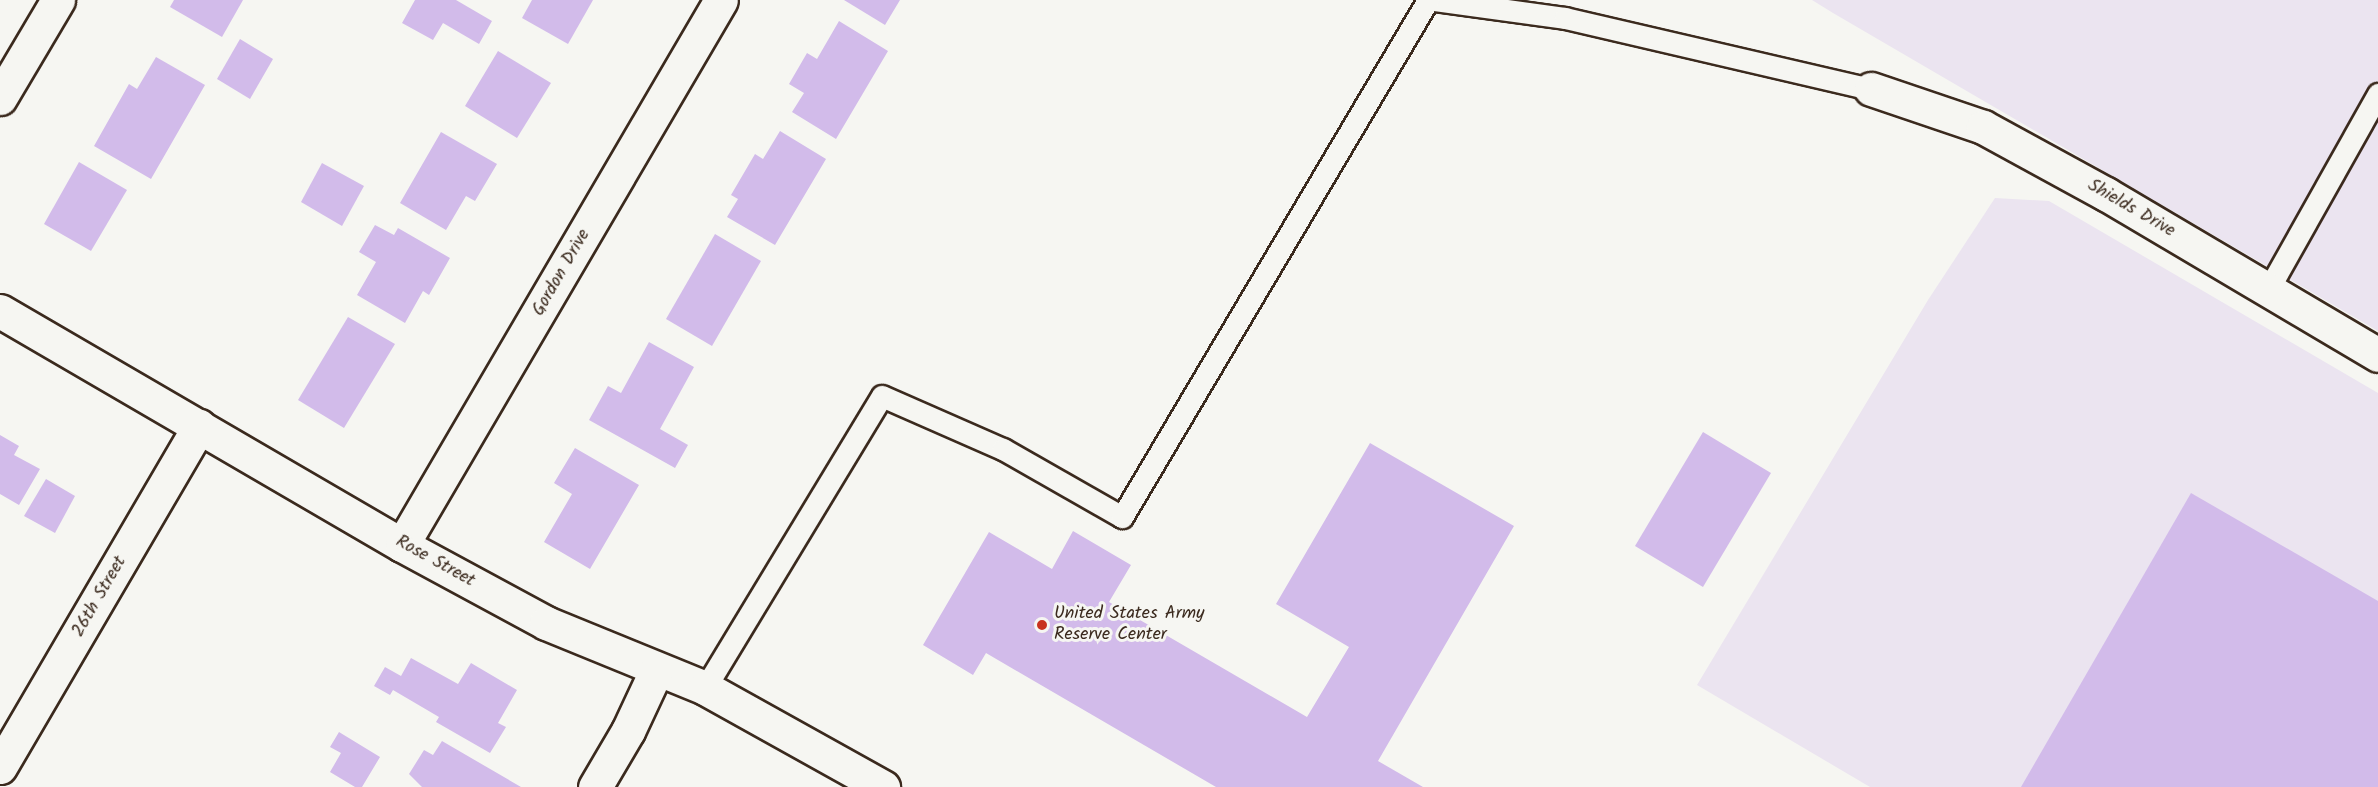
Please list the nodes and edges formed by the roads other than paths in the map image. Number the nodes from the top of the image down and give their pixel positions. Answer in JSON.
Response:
{"nodes":[{"id":1,"x":57,"y":0,"type":"edge"},
{"id":2,"x":721,"y":0,"type":"edge"},
{"id":3,"x":1428,"y":0,"type":"edge"},
{"id":4,"x":1434,"y":0,"type":"edge"},
{"id":5,"x":1871,"y":89,"type":"joint"},
{"id":6,"x":2378,"y":94,"type":"edge"},
{"id":7,"x":0,"y":98,"type":"edge"},
{"id":8,"x":2268,"y":290,"type":"junction"},
{"id":9,"x":0,"y":310,"type":"edge"},
{"id":10,"x":2378,"y":355,"type":"edge"},
{"id":11,"x":199,"y":426,"type":"junction"},
{"id":12,"x":402,"y":545,"type":"junction"},
{"id":13,"x":657,"y":671,"type":"junction"},
{"id":14,"x":705,"y":688,"type":"junction"},
{"id":15,"x":0,"y":767,"type":"edge"},
{"id":16,"x":596,"y":787,"type":"edge"},
{"id":17,"x":883,"y":787,"type":"edge"}],
"edges":[{"from":1,"to":7,"type":"street"},
{"from":2,"to":12,"type":"street","name":"Gordon Drive"},
{"from":3,"to":14,"type":"lane"},
{"from":4,"to":5,"type":"lane"},
{"from":5,"to":8,"type":"street","name":"Shields Drive"},
{"from":6,"to":8,"type":"lane"},
{"from":8,"to":10,"type":"street","name":"Shields Drive"},
{"from":9,"to":11,"type":"street","name":"Rose Street"},
{"from":11,"to":12,"type":"street","name":"Rose Street"},
{"from":11,"to":15,"type":"street","name":"26th Street"},
{"from":12,"to":13,"type":"street","name":"Rose Street"},
{"from":13,"to":14,"type":"street","name":"Rose Street"},
{"from":13,"to":16,"type":"street"},
{"from":14,"to":17,"type":"street","name":"Rose Street"}]}
